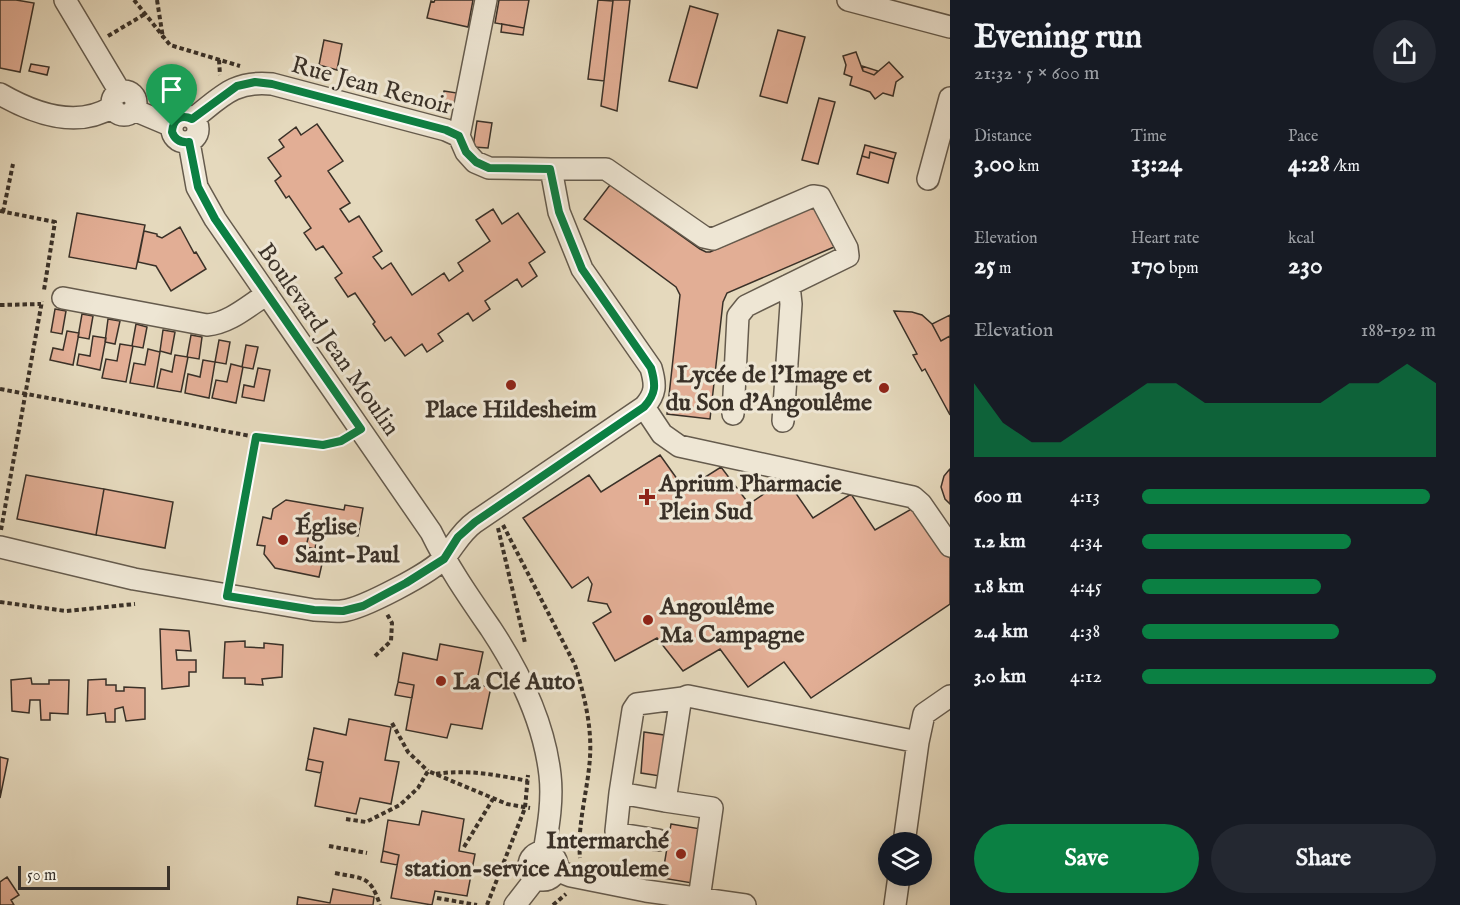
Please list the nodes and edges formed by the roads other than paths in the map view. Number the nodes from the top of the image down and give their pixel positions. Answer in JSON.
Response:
{"nodes":[{"id":1,"x":65,"y":0,"type":"edge"},
{"id":2,"x":486,"y":0,"type":"edge"},
{"id":3,"x":848,"y":0,"type":"edge"},
{"id":4,"x":950,"y":27,"type":"edge"},
{"id":5,"x":0,"y":94,"type":"edge"},
{"id":6,"x":950,"y":98,"type":"edge"},
{"id":7,"x":116,"y":99,"type":"junction"},
{"id":8,"x":192,"y":119,"type":"junction"},
{"id":9,"x":172,"y":126,"type":"junction"},
{"id":10,"x":459,"y":136,"type":"junction"},
{"id":11,"x":189,"y":142,"type":"junction"},
{"id":12,"x":550,"y":169,"type":"junction"},
{"id":13,"x":928,"y":179,"type":"dead end"},
{"id":14,"x":789,"y":285,"type":"junction"},
{"id":15,"x":267,"y":294,"type":"junction"},
{"id":16,"x":63,"y":298,"type":"road end"},
{"id":17,"x":644,"y":407,"type":"junction"},
{"id":18,"x":733,"y":414,"type":"dead end"},
{"id":19,"x":783,"y":420,"type":"dead end"},
{"id":20,"x":950,"y":546,"type":"edge"},
{"id":21,"x":0,"y":547,"type":"edge"},
{"id":22,"x":444,"y":559,"type":"junction"},
{"id":23,"x":950,"y":696,"type":"edge"},
{"id":24,"x":683,"y":698,"type":"junction"},
{"id":25,"x":918,"y":742,"type":"junction"},
{"id":26,"x":620,"y":793,"type":"junction"},
{"id":27,"x":665,"y":801,"type":"junction"},
{"id":28,"x":906,"y":832,"type":"edge"},
{"id":29,"x":658,"y":840,"type":"dead end"},
{"id":30,"x":544,"y":852,"type":"junction"},
{"id":31,"x":556,"y":870,"type":"junction"},
{"id":32,"x":536,"y":878,"type":"junction"},
{"id":33,"x":898,"y":886,"type":"edge"},
{"id":34,"x":699,"y":899,"type":"junction"},
{"id":35,"x":515,"y":905,"type":"edge"},
{"id":36,"x":745,"y":905,"type":"edge"},
{"id":37,"x":895,"y":905,"type":"edge"}],
"edges":[{"from":1,"to":7,"type":"street"},
{"from":2,"to":10,"type":"street"},
{"from":3,"to":4,"type":"street"},
{"from":5,"to":7,"type":"street"},
{"from":6,"to":13,"type":"street"},
{"from":7,"to":9,"type":"street"},
{"from":8,"to":9,"type":"street"},
{"from":8,"to":10,"type":"street","name":"Rue Jean Renoir"},
{"from":8,"to":11,"type":"street"},
{"from":9,"to":11,"type":"street"},
{"from":10,"to":12,"type":"street","name":"Rue Jean Renoir"},
{"from":11,"to":15,"type":"street","name":"Boulevard Jean Moulin"},
{"from":12,"to":14,"type":"street","name":"Rue Jean Renoir"},
{"from":12,"to":17,"type":"street"},
{"from":14,"to":18,"type":"street"},
{"from":14,"to":19,"type":"street"},
{"from":15,"to":16,"type":"street"},
{"from":15,"to":22,"type":"street","name":"Boulevard Jean Moulin"},
{"from":17,"to":20,"type":"street"},
{"from":17,"to":22,"type":"street"},
{"from":21,"to":22,"type":"street"},
{"from":22,"to":30,"type":"street","name":"Boulevard Jean Moulin"},
{"from":23,"to":25,"type":"street"},
{"from":24,"to":25,"type":"street"},
{"from":24,"to":26,"type":"street"},
{"from":24,"to":27,"type":"street"},
{"from":25,"to":28,"type":"street"},
{"from":26,"to":27,"type":"street"},
{"from":26,"to":29,"type":"street"},
{"from":27,"to":34,"type":"street"},
{"from":30,"to":31,"type":"street"},
{"from":30,"to":32,"type":"street"},
{"from":31,"to":32,"type":"street"},
{"from":31,"to":34,"type":"street"},
{"from":32,"to":35,"type":"street"},
{"from":33,"to":37,"type":"street"},
{"from":34,"to":36,"type":"street"}]}
